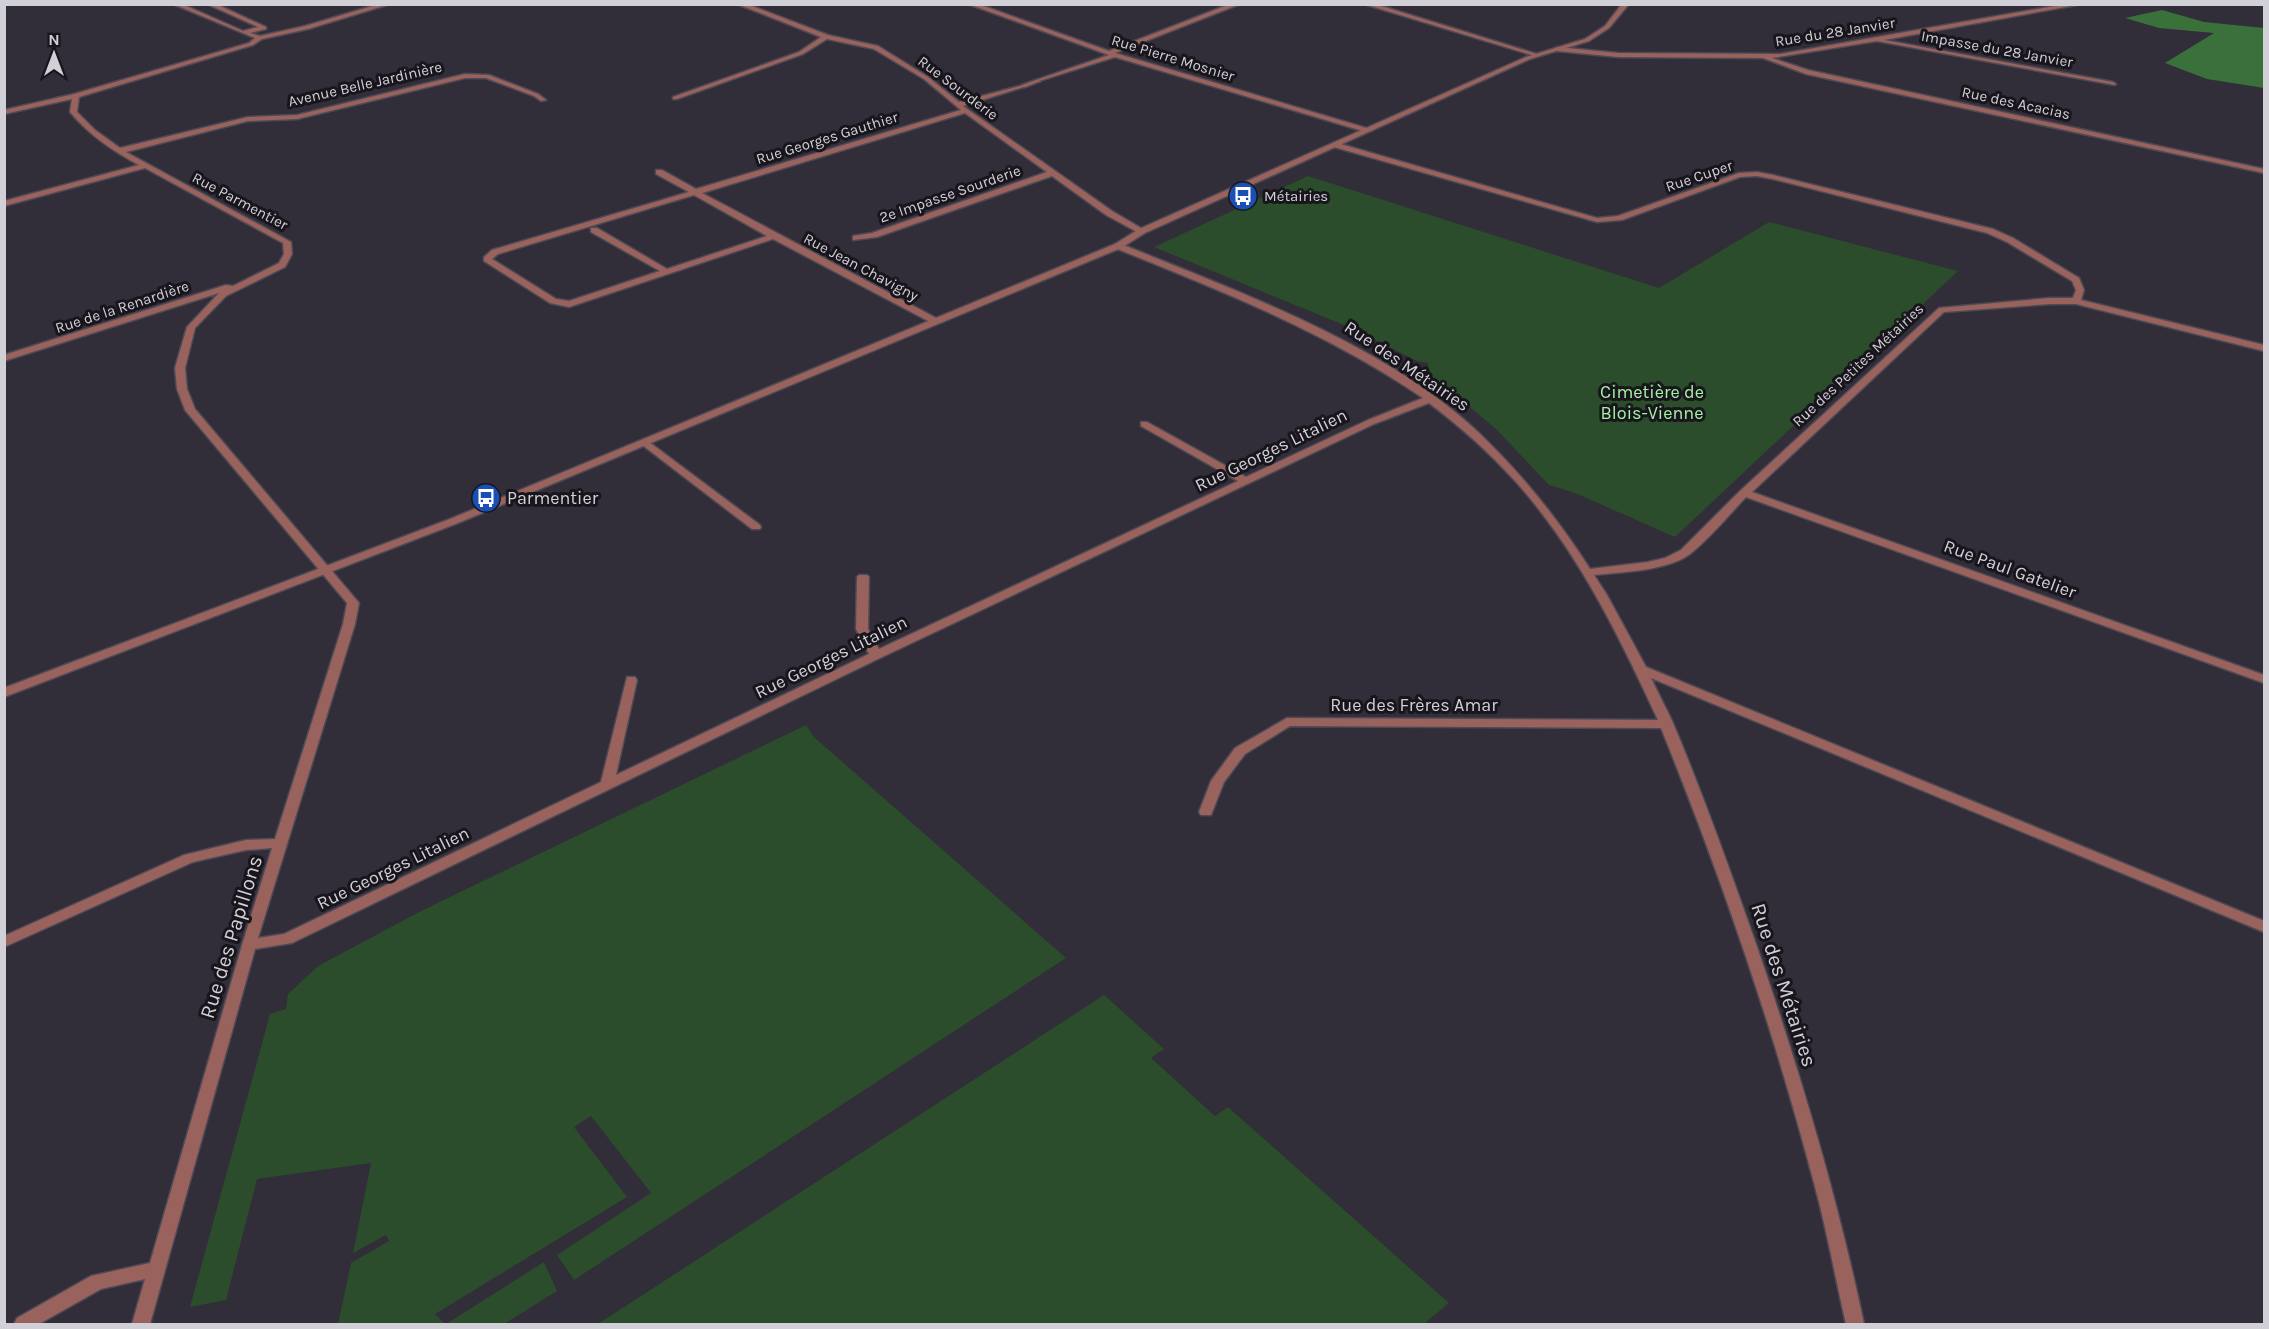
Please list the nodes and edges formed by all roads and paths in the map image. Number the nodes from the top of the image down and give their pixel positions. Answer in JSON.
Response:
{"nodes":[{"id":1,"x":176,"y":4,"type":"edge"},
{"id":2,"x":210,"y":4,"type":"edge"},
{"id":3,"x":387,"y":4,"type":"edge"},
{"id":4,"x":740,"y":4,"type":"edge"},
{"id":5,"x":971,"y":4,"type":"edge"},
{"id":6,"x":1237,"y":4,"type":"edge"},
{"id":7,"x":1367,"y":4,"type":"edge"},
{"id":8,"x":1626,"y":4,"type":"edge"},
{"id":9,"x":2079,"y":4,"type":"edge"},
{"id":10,"x":240,"y":33,"type":"junction"},
{"id":11,"x":260,"y":38,"type":"junction"},
{"id":12,"x":826,"y":38,"type":"junction"},
{"id":13,"x":1876,"y":40,"type":"junction"},
{"id":14,"x":1557,"y":49,"type":"junction"},
{"id":15,"x":1112,"y":54,"type":"junction"},
{"id":16,"x":1537,"y":55,"type":"junction"},
{"id":17,"x":1763,"y":57,"type":"junction"},
{"id":18,"x":2113,"y":84,"type":"dead end"},
{"id":19,"x":76,"y":96,"type":"junction"},
{"id":20,"x":675,"y":98,"type":"dead end"},
{"id":21,"x":543,"y":100,"type":"dead end"},
{"id":22,"x":958,"y":105,"type":"junction"},
{"id":23,"x":966,"y":111,"type":"junction"},
{"id":24,"x":4,"y":112,"type":"edge"},
{"id":25,"x":1369,"y":130,"type":"junction"},
{"id":26,"x":1337,"y":145,"type":"junction"},
{"id":27,"x":119,"y":151,"type":"junction"},
{"id":28,"x":144,"y":166,"type":"junction"},
{"id":29,"x":2265,"y":171,"type":"edge"},
{"id":30,"x":660,"y":172,"type":"dead end"},
{"id":31,"x":1053,"y":173,"type":"junction"},
{"id":32,"x":696,"y":191,"type":"junction"},
{"id":33,"x":4,"y":204,"type":"edge"},
{"id":34,"x":594,"y":230,"type":"dead end"},
{"id":35,"x":1142,"y":231,"type":"junction"},
{"id":36,"x":774,"y":236,"type":"junction"},
{"id":37,"x":855,"y":238,"type":"dead end"},
{"id":38,"x":1118,"y":246,"type":"junction"},
{"id":39,"x":668,"y":272,"type":"junction"},
{"id":40,"x":249,"y":281,"type":"junction"},
{"id":41,"x":2076,"y":301,"type":"junction"},
{"id":42,"x":935,"y":321,"type":"junction"},
{"id":43,"x":2265,"y":348,"type":"edge"},
{"id":44,"x":4,"y":358,"type":"edge"},
{"id":45,"x":1430,"y":399,"type":"junction"},
{"id":46,"x":1144,"y":424,"type":"dead end"},
{"id":47,"x":645,"y":442,"type":"junction"},
{"id":48,"x":1246,"y":482,"type":"junction"},
{"id":49,"x":1744,"y":493,"type":"junction"},
{"id":50,"x":756,"y":526,"type":"dead end"},
{"id":51,"x":326,"y":571,"type":"junction"},
{"id":52,"x":1586,"y":573,"type":"junction"},
{"id":53,"x":863,"y":577,"type":"dead end"},
{"id":54,"x":876,"y":655,"type":"junction"},
{"id":55,"x":1639,"y":669,"type":"junction"},
{"id":56,"x":2265,"y":679,"type":"edge"},
{"id":57,"x":631,"y":680,"type":"dead end"},
{"id":58,"x":4,"y":693,"type":"edge"},
{"id":59,"x":1667,"y":724,"type":"junction"},
{"id":60,"x":607,"y":785,"type":"junction"},
{"id":61,"x":1206,"y":812,"type":"dead end"},
{"id":62,"x":281,"y":843,"type":"junction"},
{"id":63,"x":2265,"y":927,"type":"edge"},
{"id":64,"x":4,"y":942,"type":"edge"},
{"id":65,"x":249,"y":945,"type":"junction"},
{"id":66,"x":156,"y":1269,"type":"junction"},
{"id":67,"x":23,"y":1324,"type":"edge"},
{"id":68,"x":141,"y":1324,"type":"edge"},
{"id":69,"x":1855,"y":1324,"type":"edge"}],
"edges":[{"from":1,"to":10,"type":"street"},
{"from":2,"to":10,"type":"street"},
{"from":3,"to":11,"type":"street"},
{"from":4,"to":12,"type":"street","name":"Rue Sourderie"},
{"from":5,"to":15,"type":"street","name":"Rue Pierre Mosnier"},
{"from":6,"to":15,"type":"street"},
{"from":7,"to":16,"type":"street"},
{"from":8,"to":14,"type":"street"},
{"from":9,"to":13,"type":"street","name":"Rue du 28 Janvier"},
{"from":10,"to":11,"type":"street"},
{"from":11,"to":19,"type":"street"},
{"from":12,"to":20,"type":"street"},
{"from":12,"to":22,"type":"street","name":"Rue Sourderie"},
{"from":13,"to":17,"type":"street","name":"Rue du 28 Janvier"},
{"from":13,"to":18,"type":"street","name":"Impasse du 28 Janvier"},
{"from":14,"to":16,"type":"street"},
{"from":14,"to":17,"type":"street","name":"Rue du 28 Janvier"},
{"from":15,"to":22,"type":"street"},
{"from":15,"to":25,"type":"street","name":"Rue Pierre Mosnier"},
{"from":16,"to":25,"type":"street"},
{"from":17,"to":29,"type":"street","name":"Rue des Acacias"},
{"from":19,"to":24,"type":"street"},
{"from":19,"to":27,"type":"street","name":"Rue Parmentier"},
{"from":21,"to":27,"type":"street","name":"Avenue Belle Jardinière"},
{"from":22,"to":23,"type":"street","name":"Rue Sourderie"},
{"from":23,"to":31,"type":"street","name":"Rue Sourderie"},
{"from":23,"to":32,"type":"street","name":"Rue Georges Gauthier"},
{"from":25,"to":26,"type":"street"},
{"from":26,"to":35,"type":"street"},
{"from":26,"to":41,"type":"street","name":"Rue Cuper"},
{"from":27,"to":28,"type":"street","name":"Rue Parmentier"},
{"from":28,"to":33,"type":"street"},
{"from":28,"to":40,"type":"street","name":"Rue Parmentier"},
{"from":30,"to":32,"type":"street","name":"Rue Jean Chavigny"},
{"from":31,"to":35,"type":"street","name":"Rue Sourderie"},
{"from":31,"to":37,"type":"street","name":"2e Impasse Sourderie"},
{"from":32,"to":36,"type":"street","name":"Rue Jean Chavigny"},
{"from":32,"to":39,"type":"street","name":"Rue Georges Gauthier"},
{"from":34,"to":39,"type":"street"},
{"from":35,"to":38,"type":"street"},
{"from":36,"to":39,"type":"street"},
{"from":36,"to":42,"type":"street","name":"Rue Jean Chavigny"},
{"from":38,"to":42,"type":"street"},
{"from":38,"to":45,"type":"street","name":"Rue des Métairies"},
{"from":40,"to":44,"type":"street","name":"Rue de la Renardière"},
{"from":40,"to":51,"type":"street","name":"Rue Parmentier"},
{"from":41,"to":43,"type":"street","name":"Rue des Petites Métairies"},
{"from":41,"to":49,"type":"street","name":"Rue des Petites Métairies"},
{"from":42,"to":47,"type":"street"},
{"from":45,"to":48,"type":"street","name":"Rue Georges Litalien"},
{"from":45,"to":52,"type":"street","name":"Rue des Métairies"},
{"from":46,"to":48,"type":"street"},
{"from":47,"to":50,"type":"street"},
{"from":47,"to":51,"type":"street"},
{"from":48,"to":54,"type":"street","name":"Rue Georges Litalien"},
{"from":49,"to":52,"type":"street","name":"Rue des Petites Métairies"},
{"from":49,"to":56,"type":"street","name":"Rue Paul Gatelier"},
{"from":51,"to":58,"type":"street"},
{"from":51,"to":62,"type":"street","name":"Rue des Papillons"},
{"from":52,"to":55,"type":"street","name":"Rue des Métairies"},
{"from":53,"to":54,"type":"street"},
{"from":54,"to":60,"type":"street","name":"Rue Georges Litalien"},
{"from":55,"to":59,"type":"street","name":"Rue des Métairies"},
{"from":55,"to":63,"type":"street"},
{"from":57,"to":60,"type":"street"},
{"from":59,"to":61,"type":"street","name":"Rue des Frères Amar"},
{"from":59,"to":69,"type":"street","name":"Rue des Métairies"},
{"from":60,"to":65,"type":"street","name":"Rue Georges Litalien"},
{"from":62,"to":64,"type":"street"},
{"from":62,"to":65,"type":"street","name":"Rue des Papillons"},
{"from":65,"to":66,"type":"street","name":"Rue des Papillons"},
{"from":66,"to":67,"type":"street"},
{"from":66,"to":68,"type":"street","name":"Rue des Papillons"}]}
